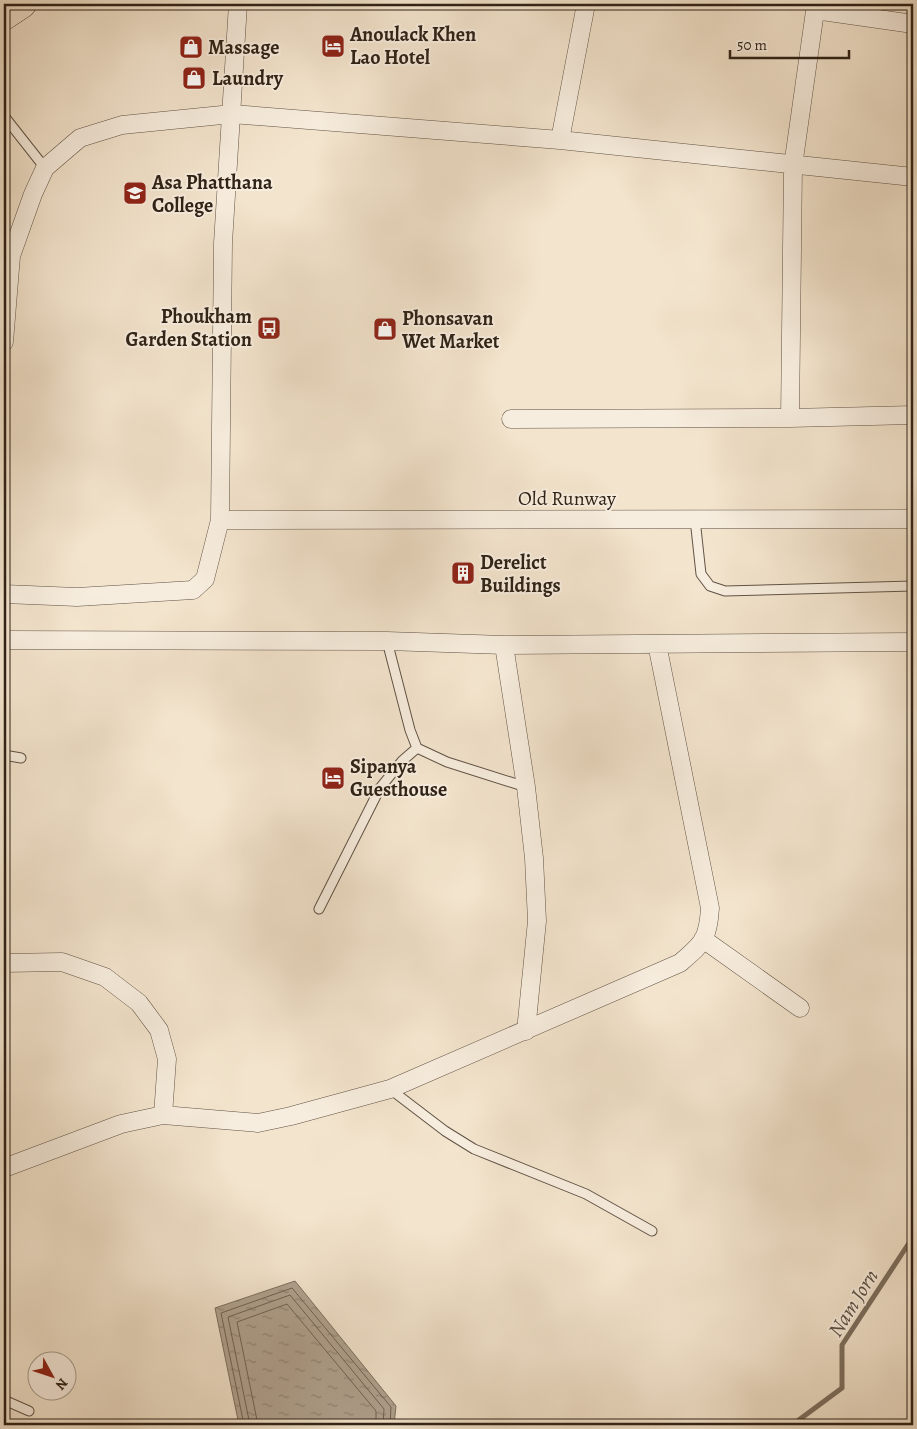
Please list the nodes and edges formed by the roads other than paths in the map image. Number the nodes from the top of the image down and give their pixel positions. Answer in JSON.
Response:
{"nodes":[{"id":1,"x":22,"y":4,"type":"edge"},
{"id":2,"x":238,"y":4,"type":"edge"},
{"id":3,"x":586,"y":4,"type":"edge"},
{"id":4,"x":815,"y":7,"type":"edge"},
{"id":5,"x":4,"y":16,"type":"edge"},
{"id":6,"x":913,"y":24,"type":"edge"},
{"id":7,"x":232,"y":114,"type":"junction"},
{"id":8,"x":4,"y":116,"type":"edge"},
{"id":9,"x":560,"y":140,"type":"junction"},
{"id":10,"x":793,"y":166,"type":"junction"},
{"id":11,"x":46,"y":168,"type":"junction"},
{"id":12,"x":913,"y":178,"type":"edge"},
{"id":13,"x":4,"y":342,"type":"edge"},
{"id":14,"x":913,"y":415,"type":"edge"},
{"id":15,"x":510,"y":418,"type":"dead end"},
{"id":16,"x":790,"y":418,"type":"junction"},
{"id":17,"x":695,"y":519,"type":"junction"},
{"id":18,"x":913,"y":519,"type":"edge"},
{"id":19,"x":220,"y":520,"type":"junction"},
{"id":20,"x":913,"y":586,"type":"edge"},
{"id":21,"x":4,"y":594,"type":"edge"},
{"id":22,"x":4,"y":640,"type":"edge"},
{"id":23,"x":387,"y":642,"type":"junction"},
{"id":24,"x":913,"y":642,"type":"edge"},
{"id":25,"x":657,"y":644,"type":"junction"},
{"id":26,"x":504,"y":645,"type":"junction"},
{"id":27,"x":417,"y":748,"type":"junction"},
{"id":28,"x":4,"y":755,"type":"edge"},
{"id":29,"x":21,"y":758,"type":"dead end"},
{"id":30,"x":526,"y":787,"type":"junction"},
{"id":31,"x":319,"y":909,"type":"dead end"},
{"id":32,"x":703,"y":939,"type":"junction"},
{"id":33,"x":4,"y":963,"type":"edge"},
{"id":34,"x":800,"y":1008,"type":"dead end"},
{"id":35,"x":526,"y":1031,"type":"junction"},
{"id":36,"x":390,"y":1089,"type":"junction"},
{"id":37,"x":162,"y":1115,"type":"junction"},
{"id":38,"x":4,"y":1168,"type":"edge"},
{"id":39,"x":652,"y":1231,"type":"dead end"},
{"id":40,"x":4,"y":1400,"type":"edge"},
{"id":41,"x":29,"y":1411,"type":"dead end"}],
"edges":[{"from":1,"to":5,"type":"highway"},
{"from":2,"to":7,"type":"street"},
{"from":3,"to":9,"type":"street"},
{"from":4,"to":6,"type":"street"},
{"from":4,"to":10,"type":"street"},
{"from":7,"to":9,"type":"street"},
{"from":7,"to":11,"type":"street"},
{"from":7,"to":19,"type":"street"},
{"from":8,"to":11,"type":"lane"},
{"from":9,"to":10,"type":"street"},
{"from":10,"to":12,"type":"street"},
{"from":10,"to":16,"type":"street"},
{"from":11,"to":13,"type":"street"},
{"from":14,"to":16,"type":"street"},
{"from":15,"to":16,"type":"street"},
{"from":17,"to":18,"type":"street","name":"Old Runway"},
{"from":17,"to":19,"type":"street","name":"Old Runway"},
{"from":17,"to":20,"type":"lane"},
{"from":19,"to":21,"type":"street"},
{"from":22,"to":23,"type":"street"},
{"from":23,"to":26,"type":"street"},
{"from":23,"to":27,"type":"lane"},
{"from":24,"to":25,"type":"street"},
{"from":25,"to":26,"type":"street"},
{"from":25,"to":32,"type":"street"},
{"from":26,"to":30,"type":"street"},
{"from":27,"to":30,"type":"lane"},
{"from":27,"to":31,"type":"lane"},
{"from":28,"to":29,"type":"lane"},
{"from":30,"to":35,"type":"street"},
{"from":32,"to":34,"type":"street"},
{"from":32,"to":35,"type":"street"},
{"from":33,"to":37,"type":"street"},
{"from":35,"to":36,"type":"street"},
{"from":36,"to":37,"type":"street"},
{"from":36,"to":39,"type":"lane"},
{"from":37,"to":38,"type":"street"},
{"from":40,"to":41,"type":"lane"}]}
